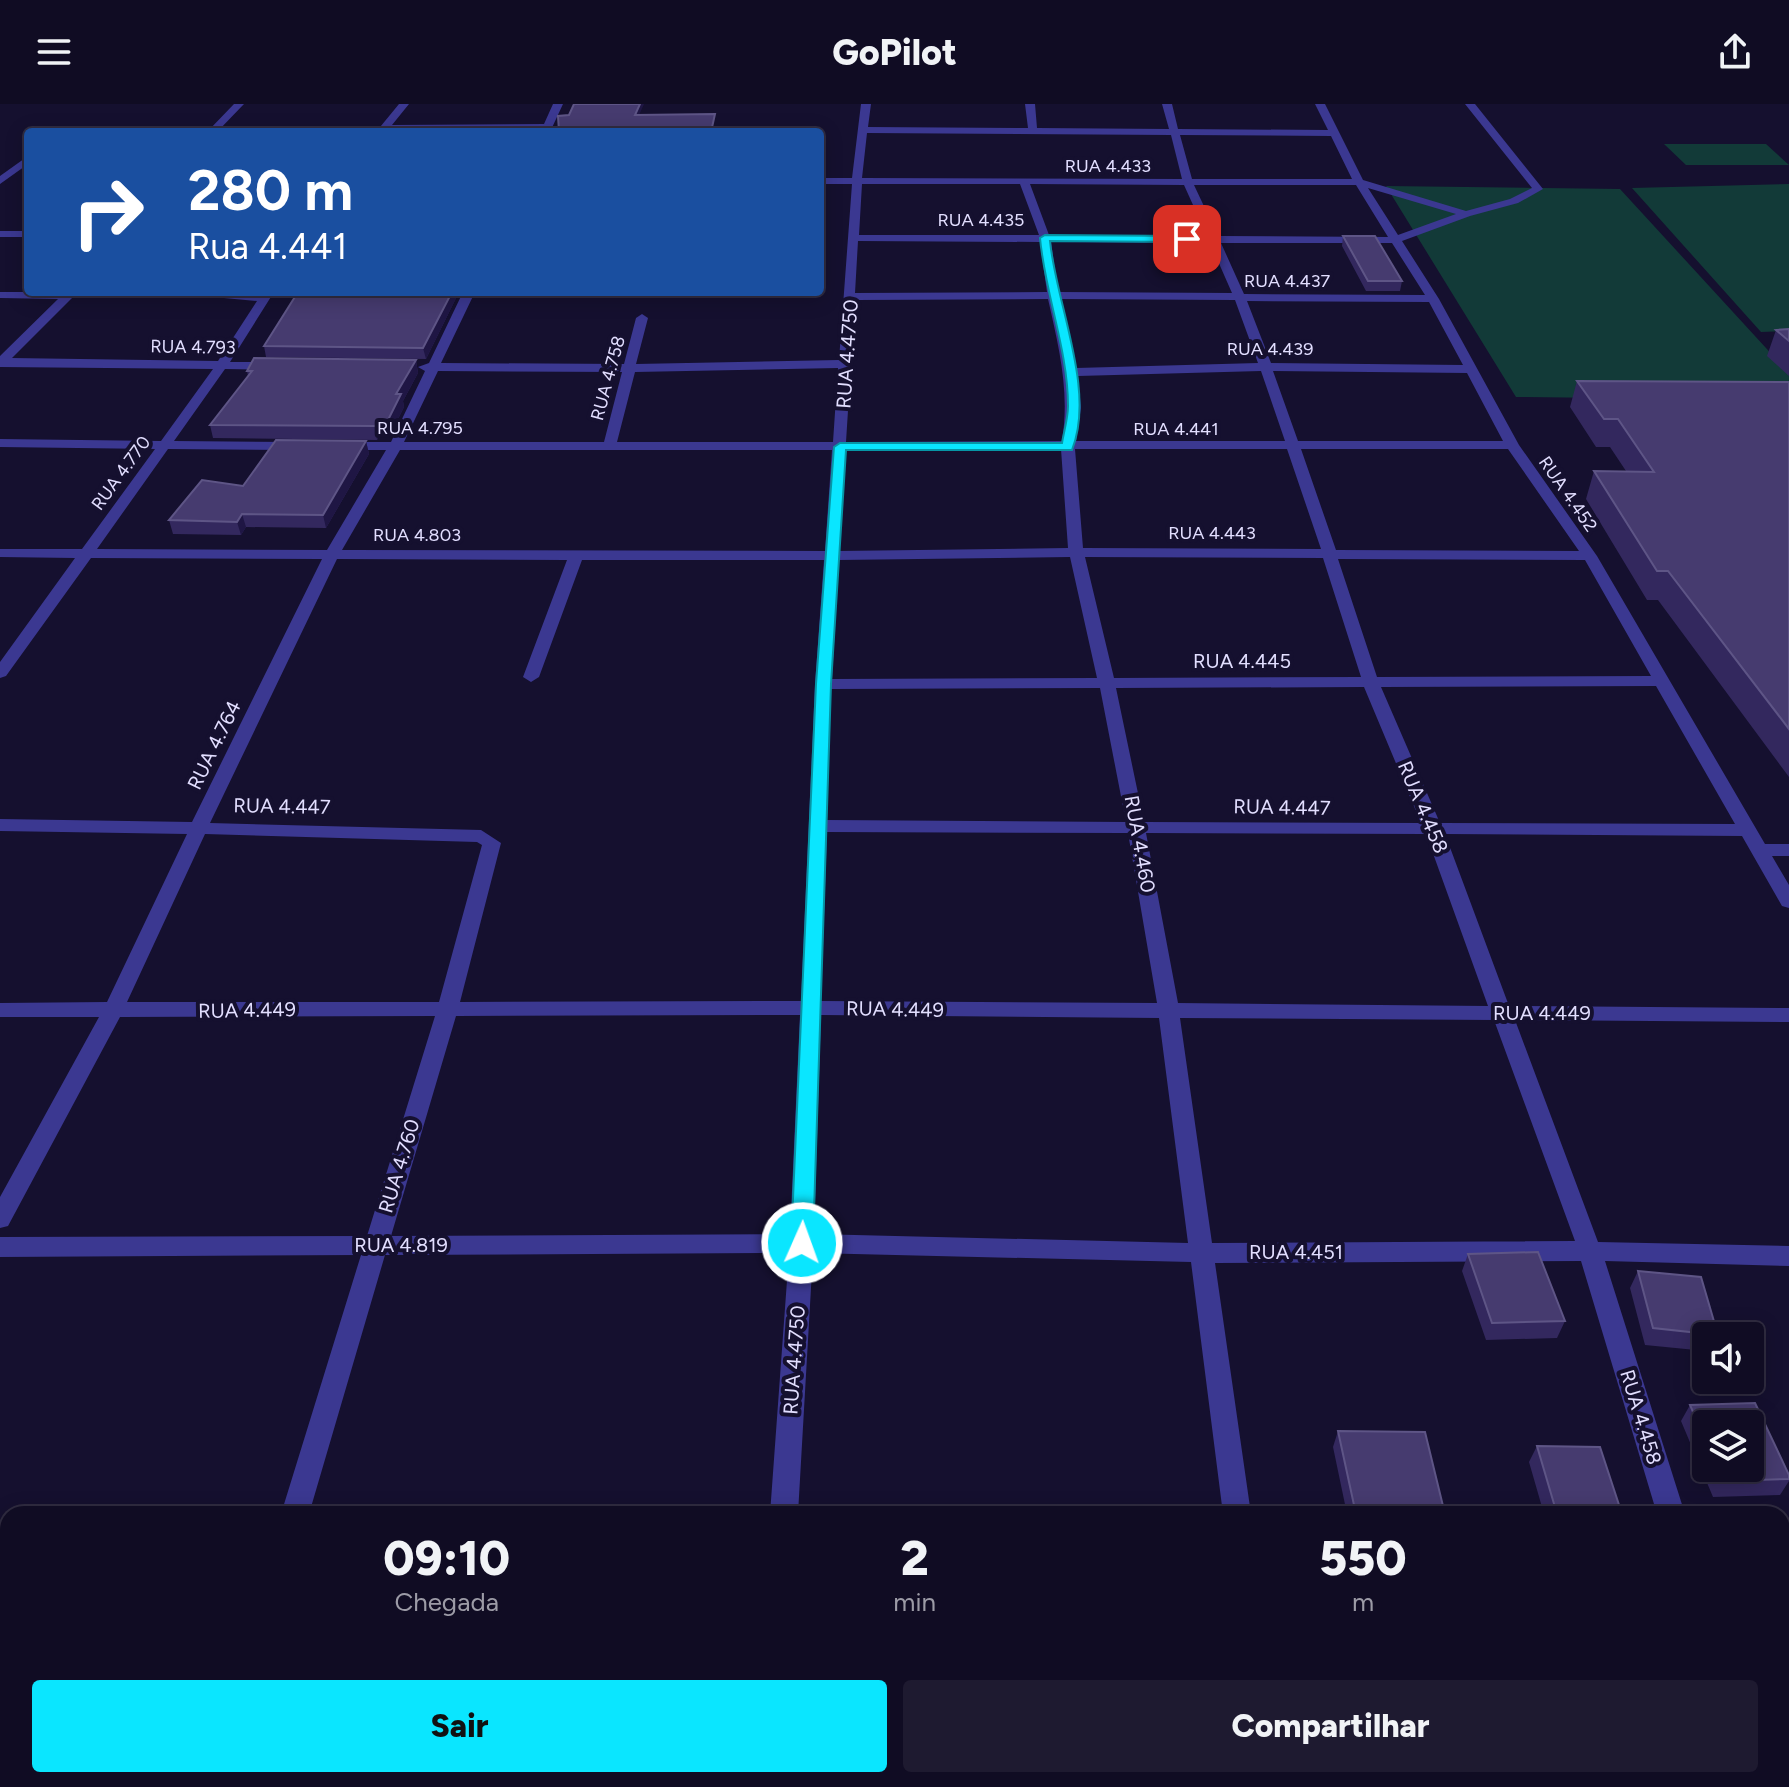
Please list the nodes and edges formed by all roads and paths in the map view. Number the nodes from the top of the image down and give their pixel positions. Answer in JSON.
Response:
{"nodes":[{"id":1,"x":239,"y":104,"type":"edge"},
{"id":2,"x":404,"y":104,"type":"edge"},
{"id":3,"x":558,"y":104,"type":"edge"},
{"id":4,"x":866,"y":104,"type":"edge"},
{"id":5,"x":1030,"y":104,"type":"edge"},
{"id":6,"x":1167,"y":104,"type":"edge"},
{"id":7,"x":1320,"y":104,"type":"edge"},
{"id":8,"x":1470,"y":104,"type":"edge"},
{"id":9,"x":216,"y":128,"type":"edge"},
{"id":10,"x":385,"y":128,"type":"edge"},
{"id":11,"x":547,"y":128,"type":"edge"},
{"id":12,"x":864,"y":130,"type":"junction"},
{"id":13,"x":1176,"y":131,"type":"junction"},
{"id":14,"x":1033,"y":132,"type":"junction"},
{"id":15,"x":1336,"y":133,"type":"junction"},
{"id":16,"x":24,"y":162,"type":"edge"},
{"id":17,"x":24,"y":178,"type":"edge"},
{"id":18,"x":1,"y":179,"type":"edge"},
{"id":19,"x":824,"y":181,"type":"edge"},
{"id":20,"x":857,"y":182,"type":"junction"},
{"id":21,"x":1024,"y":182,"type":"junction"},
{"id":22,"x":1188,"y":182,"type":"junction"},
{"id":23,"x":1359,"y":182,"type":"junction"},
{"id":24,"x":1466,"y":214,"type":"junction"},
{"id":25,"x":0,"y":234,"type":"edge"},
{"id":26,"x":24,"y":234,"type":"edge"},
{"id":27,"x":855,"y":238,"type":"junction"},
{"id":28,"x":1045,"y":238,"type":"junction"},
{"id":29,"x":1216,"y":239,"type":"junction"},
{"id":30,"x":1394,"y":240,"type":"junction"},
{"id":31,"x":0,"y":295,"type":"edge"},
{"id":32,"x":24,"y":295,"type":"edge"},
{"id":33,"x":1053,"y":295,"type":"junction"},
{"id":34,"x":68,"y":296,"type":"edge"},
{"id":35,"x":265,"y":296,"type":"edge"},
{"id":36,"x":467,"y":296,"type":"edge"},
{"id":37,"x":852,"y":297,"type":"junction"},
{"id":38,"x":1239,"y":298,"type":"junction"},
{"id":39,"x":1433,"y":299,"type":"junction"},
{"id":40,"x":642,"y":318,"type":"dead end"},
{"id":41,"x":0,"y":363,"type":"edge"},
{"id":42,"x":846,"y":364,"type":"junction"},
{"id":43,"x":222,"y":365,"type":"junction"},
{"id":44,"x":298,"y":366,"type":"edge"},
{"id":45,"x":403,"y":367,"type":"edge"},
{"id":46,"x":433,"y":367,"type":"junction"},
{"id":47,"x":1264,"y":367,"type":"junction"},
{"id":48,"x":628,"y":368,"type":"junction"},
{"id":49,"x":1469,"y":369,"type":"junction"},
{"id":50,"x":1071,"y":372,"type":"junction"},
{"id":51,"x":0,"y":443,"type":"edge"},
{"id":52,"x":163,"y":444,"type":"junction"},
{"id":53,"x":1512,"y":445,"type":"junction"},
{"id":54,"x":1292,"y":446,"type":"junction"},
{"id":55,"x":395,"y":447,"type":"junction"},
{"id":56,"x":609,"y":447,"type":"junction"},
{"id":57,"x":840,"y":447,"type":"junction"},
{"id":58,"x":1068,"y":447,"type":"junction"},
{"id":59,"x":1076,"y":552,"type":"junction"},
{"id":60,"x":0,"y":553,"type":"edge"},
{"id":61,"x":85,"y":553,"type":"junction"},
{"id":62,"x":1329,"y":554,"type":"junction"},
{"id":63,"x":331,"y":555,"type":"junction"},
{"id":64,"x":576,"y":555,"type":"junction"},
{"id":65,"x":833,"y":556,"type":"junction"},
{"id":66,"x":1590,"y":556,"type":"junction"},
{"id":67,"x":0,"y":673,"type":"edge"},
{"id":68,"x":531,"y":677,"type":"dead end"},
{"id":69,"x":1661,"y":681,"type":"junction"},
{"id":70,"x":1108,"y":683,"type":"junction"},
{"id":71,"x":1371,"y":683,"type":"junction"},
{"id":72,"x":823,"y":684,"type":"junction"},
{"id":73,"x":0,"y":825,"type":"edge"},
{"id":74,"x":817,"y":826,"type":"junction"},
{"id":75,"x":199,"y":827,"type":"junction"},
{"id":76,"x":1138,"y":828,"type":"junction"},
{"id":77,"x":1747,"y":830,"type":"junction"},
{"id":78,"x":1434,"y":831,"type":"junction"},
{"id":79,"x":1759,"y":850,"type":"junction"},
{"id":80,"x":1789,"y":850,"type":"edge"},
{"id":81,"x":486,"y":862,"type":"joint"},
{"id":82,"x":1789,"y":902,"type":"edge"},
{"id":83,"x":448,"y":1008,"type":"junction"},
{"id":84,"x":810,"y":1008,"type":"junction"},
{"id":85,"x":0,"y":1010,"type":"edge"},
{"id":86,"x":113,"y":1011,"type":"junction"},
{"id":87,"x":1169,"y":1013,"type":"junction"},
{"id":88,"x":1504,"y":1013,"type":"junction"},
{"id":89,"x":1789,"y":1015,"type":"edge"},
{"id":90,"x":0,"y":1219,"type":"edge"},
{"id":91,"x":802,"y":1243,"type":"junction"},
{"id":92,"x":375,"y":1246,"type":"junction"},
{"id":93,"x":0,"y":1247,"type":"edge"},
{"id":94,"x":1590,"y":1251,"type":"junction"},
{"id":95,"x":1201,"y":1253,"type":"junction"},
{"id":96,"x":1789,"y":1256,"type":"edge"},
{"id":97,"x":297,"y":1506,"type":"edge"},
{"id":98,"x":785,"y":1506,"type":"edge"},
{"id":99,"x":1236,"y":1506,"type":"edge"},
{"id":100,"x":1669,"y":1506,"type":"edge"}],
"edges":[{"from":1,"to":9,"type":"street"},
{"from":2,"to":10,"type":"street"},
{"from":3,"to":11,"type":"street"},
{"from":4,"to":12,"type":"street","name":"RUA 4.4750"},
{"from":5,"to":14,"type":"street"},
{"from":6,"to":13,"type":"street","name":"RUA 4.458"},
{"from":7,"to":15,"type":"street","name":"RUA 4.452"},
{"from":8,"to":24,"type":"street"},
{"from":12,"to":14,"type":"street"},
{"from":12,"to":20,"type":"street","name":"RUA 4.4750"},
{"from":13,"to":14,"type":"street"},
{"from":13,"to":15,"type":"street"},
{"from":13,"to":22,"type":"street","name":"RUA 4.458"},
{"from":15,"to":23,"type":"street","name":"RUA 4.452"},
{"from":16,"to":18,"type":"street"},
{"from":17,"to":18,"type":"street"},
{"from":19,"to":20,"type":"street","name":"RUA 4.433"},
{"from":20,"to":21,"type":"street","name":"RUA 4.433"},
{"from":20,"to":27,"type":"street","name":"RUA 4.4750"},
{"from":21,"to":22,"type":"street","name":"RUA 4.433"},
{"from":21,"to":28,"type":"street","name":"RUA 4.460"},
{"from":22,"to":23,"type":"street","name":"RUA 4.433"},
{"from":22,"to":29,"type":"street","name":"RUA 4.458"},
{"from":23,"to":24,"type":"street","name":"RUA 4.433"},
{"from":23,"to":30,"type":"street","name":"RUA 4.452"},
{"from":24,"to":30,"type":"street"},
{"from":25,"to":26,"type":"street"},
{"from":27,"to":28,"type":"street","name":"RUA 4.435"},
{"from":27,"to":37,"type":"street","name":"RUA 4.4750"},
{"from":28,"to":29,"type":"street","name":"RUA 4.435"},
{"from":28,"to":33,"type":"street","name":"RUA 4.460"},
{"from":29,"to":30,"type":"street","name":"RUA 4.435"},
{"from":29,"to":38,"type":"street","name":"RUA 4.458"},
{"from":30,"to":39,"type":"street","name":"RUA 4.452"},
{"from":31,"to":32,"type":"street"},
{"from":33,"to":37,"type":"street","name":"RUA 4.437"},
{"from":33,"to":38,"type":"street","name":"RUA 4.437"},
{"from":33,"to":50,"type":"street","name":"RUA 4.460"},
{"from":34,"to":41,"type":"street"},
{"from":35,"to":43,"type":"street","name":"RUA 4.770"},
{"from":36,"to":46,"type":"street","name":"RUA 4.764"},
{"from":37,"to":42,"type":"street","name":"RUA 4.4750"},
{"from":38,"to":39,"type":"street","name":"RUA 4.437"},
{"from":38,"to":47,"type":"street","name":"RUA 4.458"},
{"from":39,"to":49,"type":"street","name":"RUA 4.452"},
{"from":40,"to":48,"type":"street","name":"RUA 4.758"},
{"from":41,"to":43,"type":"street","name":"RUA 4.793"},
{"from":42,"to":48,"type":"street"},
{"from":42,"to":57,"type":"street","name":"RUA 4.4750"},
{"from":43,"to":44,"type":"street","name":"RUA 4.793"},
{"from":43,"to":52,"type":"street","name":"RUA 4.770"},
{"from":45,"to":46,"type":"street"},
{"from":46,"to":48,"type":"street"},
{"from":46,"to":55,"type":"street","name":"RUA 4.764"},
{"from":47,"to":49,"type":"street","name":"RUA 4.439"},
{"from":47,"to":50,"type":"street","name":"RUA 4.439"},
{"from":47,"to":54,"type":"street","name":"RUA 4.458"},
{"from":48,"to":56,"type":"street","name":"RUA 4.758"},
{"from":49,"to":53,"type":"street","name":"RUA 4.452"},
{"from":50,"to":58,"type":"street","name":"RUA 4.460"},
{"from":51,"to":52,"type":"street","name":"RUA 4.795"},
{"from":52,"to":55,"type":"street","name":"RUA 4.795"},
{"from":52,"to":61,"type":"street","name":"RUA 4.770"},
{"from":53,"to":54,"type":"street","name":"RUA 4.441"},
{"from":53,"to":66,"type":"street","name":"RUA 4.452"},
{"from":54,"to":58,"type":"street","name":"RUA 4.441"},
{"from":54,"to":62,"type":"street","name":"RUA 4.458"},
{"from":55,"to":56,"type":"street","name":"RUA 4.795"},
{"from":55,"to":63,"type":"street","name":"RUA 4.764"},
{"from":56,"to":57,"type":"street","name":"RUA 4.795"},
{"from":57,"to":58,"type":"street","name":"RUA 4.441"},
{"from":57,"to":65,"type":"street","name":"RUA 4.4750"},
{"from":58,"to":59,"type":"street","name":"RUA 4.460"},
{"from":59,"to":62,"type":"street","name":"RUA 4.443"},
{"from":59,"to":65,"type":"street","name":"RUA 4.443"},
{"from":59,"to":70,"type":"street","name":"RUA 4.460"},
{"from":60,"to":61,"type":"street","name":"RUA 4.803"},
{"from":61,"to":63,"type":"street","name":"RUA 4.803"},
{"from":61,"to":67,"type":"street","name":"RUA 4.770"},
{"from":62,"to":66,"type":"street","name":"RUA 4.443"},
{"from":62,"to":71,"type":"street","name":"RUA 4.458"},
{"from":63,"to":64,"type":"street","name":"RUA 4.803"},
{"from":63,"to":75,"type":"street","name":"RUA 4.764"},
{"from":64,"to":65,"type":"street","name":"RUA 4.803"},
{"from":64,"to":68,"type":"street"},
{"from":65,"to":72,"type":"street","name":"RUA 4.4750"},
{"from":66,"to":69,"type":"street","name":"RUA 4.452"},
{"from":69,"to":71,"type":"street","name":"RUA 4.445"},
{"from":69,"to":77,"type":"street","name":"RUA 4.452"},
{"from":70,"to":71,"type":"street","name":"RUA 4.445"},
{"from":70,"to":72,"type":"street","name":"RUA 4.445"},
{"from":70,"to":76,"type":"street","name":"RUA 4.460"},
{"from":71,"to":78,"type":"street","name":"RUA 4.458"},
{"from":72,"to":74,"type":"street","name":"RUA 4.4750"},
{"from":73,"to":75,"type":"street","name":"RUA 4.447"},
{"from":74,"to":76,"type":"street","name":"RUA 4.447"},
{"from":74,"to":84,"type":"street","name":"RUA 4.4750"},
{"from":75,"to":81,"type":"street","name":"RUA 4.447"},
{"from":75,"to":86,"type":"street","name":"RUA 4.764"},
{"from":76,"to":78,"type":"street","name":"RUA 4.447"},
{"from":76,"to":87,"type":"street","name":"RUA 4.460"},
{"from":77,"to":78,"type":"street","name":"RUA 4.447"},
{"from":77,"to":79,"type":"street","name":"RUA 4.452"},
{"from":78,"to":88,"type":"street","name":"RUA 4.458"},
{"from":79,"to":80,"type":"street"},
{"from":79,"to":82,"type":"street","name":"RUA 4.452"},
{"from":81,"to":83,"type":"street","name":"RUA 4.760"},
{"from":83,"to":84,"type":"street","name":"RUA 4.449"},
{"from":83,"to":86,"type":"street","name":"RUA 4.449"},
{"from":83,"to":92,"type":"street","name":"RUA 4.760"},
{"from":84,"to":87,"type":"street","name":"RUA 4.449"},
{"from":84,"to":91,"type":"street","name":"RUA 4.4750"},
{"from":85,"to":86,"type":"street","name":"RUA 4.449"},
{"from":86,"to":90,"type":"street","name":"RUA 4.764"},
{"from":87,"to":88,"type":"street","name":"RUA 4.449"},
{"from":87,"to":95,"type":"street","name":"RUA 4.460"},
{"from":88,"to":89,"type":"street","name":"RUA 4.449"},
{"from":88,"to":94,"type":"street","name":"RUA 4.458"},
{"from":91,"to":92,"type":"street","name":"RUA 4.819"},
{"from":91,"to":95,"type":"street","name":"RUA 4.451"},
{"from":91,"to":98,"type":"street","name":"RUA 4.4750"},
{"from":92,"to":93,"type":"street","name":"RUA 4.819"},
{"from":92,"to":97,"type":"street","name":"RUA 4.760"},
{"from":94,"to":95,"type":"street","name":"RUA 4.451"},
{"from":94,"to":96,"type":"street","name":"RUA 4.451"},
{"from":94,"to":100,"type":"street","name":"RUA 4.458"},
{"from":95,"to":99,"type":"street","name":"RUA 4.460"}]}
